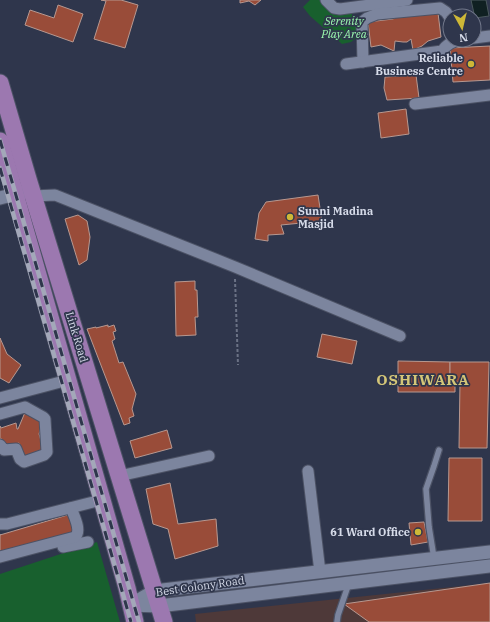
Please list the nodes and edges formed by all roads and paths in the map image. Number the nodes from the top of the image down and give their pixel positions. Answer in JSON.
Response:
{"nodes":[{"id":1,"x":326,"y":0,"type":"edge"},
{"id":2,"x":407,"y":0,"type":"edge"},
{"id":3,"x":391,"y":5,"type":"edge"},
{"id":4,"x":442,"y":9,"type":"edge"},
{"id":5,"x":444,"y":48,"type":"edge"},
{"id":6,"x":363,"y":62,"type":"junction"},
{"id":7,"x":346,"y":64,"type":"dead end"},
{"id":8,"x":0,"y":83,"type":"edge"},
{"id":9,"x":490,"y":96,"type":"edge"},
{"id":10,"x":415,"y":104,"type":"dead end"},
{"id":11,"x":0,"y":141,"type":"edge"},
{"id":12,"x":17,"y":189,"type":"edge"},
{"id":13,"x":235,"y":267,"type":"junction"},
{"id":14,"x":400,"y":336,"type":"dead end"},
{"id":15,"x":238,"y":366,"type":"dead end"},
{"id":16,"x":68,"y":380,"type":"junction"},
{"id":17,"x":0,"y":398,"type":"edge"},
{"id":18,"x":0,"y":414,"type":"edge"},
{"id":19,"x":0,"y":445,"type":"edge"},
{"id":20,"x":439,"y":450,"type":"dead end"},
{"id":21,"x":209,"y":456,"type":"dead end"},
{"id":22,"x":308,"y":471,"type":"dead end"},
{"id":23,"x":119,"y":476,"type":"junction"},
{"id":24,"x":101,"y":500,"type":"junction"},
{"id":25,"x":71,"y":508,"type":"junction"},
{"id":26,"x":0,"y":524,"type":"edge"},
{"id":27,"x":88,"y":542,"type":"dead end"},
{"id":28,"x":40,"y":552,"type":"dead end"},
{"id":29,"x":490,"y":552,"type":"edge"},
{"id":30,"x":0,"y":557,"type":"edge"},
{"id":31,"x":434,"y":558,"type":"junction"},
{"id":32,"x":490,"y":566,"type":"edge"},
{"id":33,"x":320,"y":572,"type":"junction"},
{"id":34,"x":349,"y":583,"type":"junction"},
{"id":35,"x":130,"y":605,"type":"junction"},
{"id":36,"x":159,"y":606,"type":"edge"},
{"id":37,"x":135,"y":622,"type":"edge"},
{"id":38,"x":337,"y":622,"type":"edge"}],
"edges":[{"from":1,"to":3,"type":"street"},
{"from":2,"to":3,"type":"street"},
{"from":3,"to":4,"type":"street"},
{"from":3,"to":6,"type":"street"},
{"from":5,"to":6,"type":"street"},
{"from":6,"to":7,"type":"street"},
{"from":8,"to":12,"type":"main road","name":"Link Road"},
{"from":9,"to":10,"type":"street"},
{"from":11,"to":12,"type":"main road","name":"Link Road"},
{"from":12,"to":13,"type":"street"},
{"from":12,"to":16,"type":"main road","name":"Link Road"},
{"from":12,"to":23,"type":"main road","name":"Link Road"},
{"from":13,"to":14,"type":"street"},
{"from":13,"to":15,"type":"path"},
{"from":16,"to":17,"type":"street"},
{"from":16,"to":24,"type":"main road","name":"Link Road"},
{"from":18,"to":19,"type":"street"},
{"from":20,"to":31,"type":"lane"},
{"from":21,"to":23,"type":"street"},
{"from":22,"to":33,"type":"street"},
{"from":23,"to":36,"type":"main road","name":"Link Road"},
{"from":24,"to":25,"type":"street"},
{"from":24,"to":35,"type":"main road","name":"Link Road"},
{"from":25,"to":26,"type":"street"},
{"from":25,"to":30,"type":"street"},
{"from":27,"to":28,"type":"street"},
{"from":29,"to":31,"type":"street","name":"Best Colony Road"},
{"from":31,"to":33,"type":"street","name":"Best Colony Road"},
{"from":32,"to":34,"type":"street","name":"Best Colony Road"},
{"from":33,"to":36,"type":"street","name":"Best Colony Road"},
{"from":34,"to":36,"type":"street","name":"Best Colony Road"},
{"from":34,"to":38,"type":"lane"},
{"from":35,"to":36,"type":"street","name":"Best Colony Road"},
{"from":35,"to":37,"type":"main road","name":"Link Road"}]}
